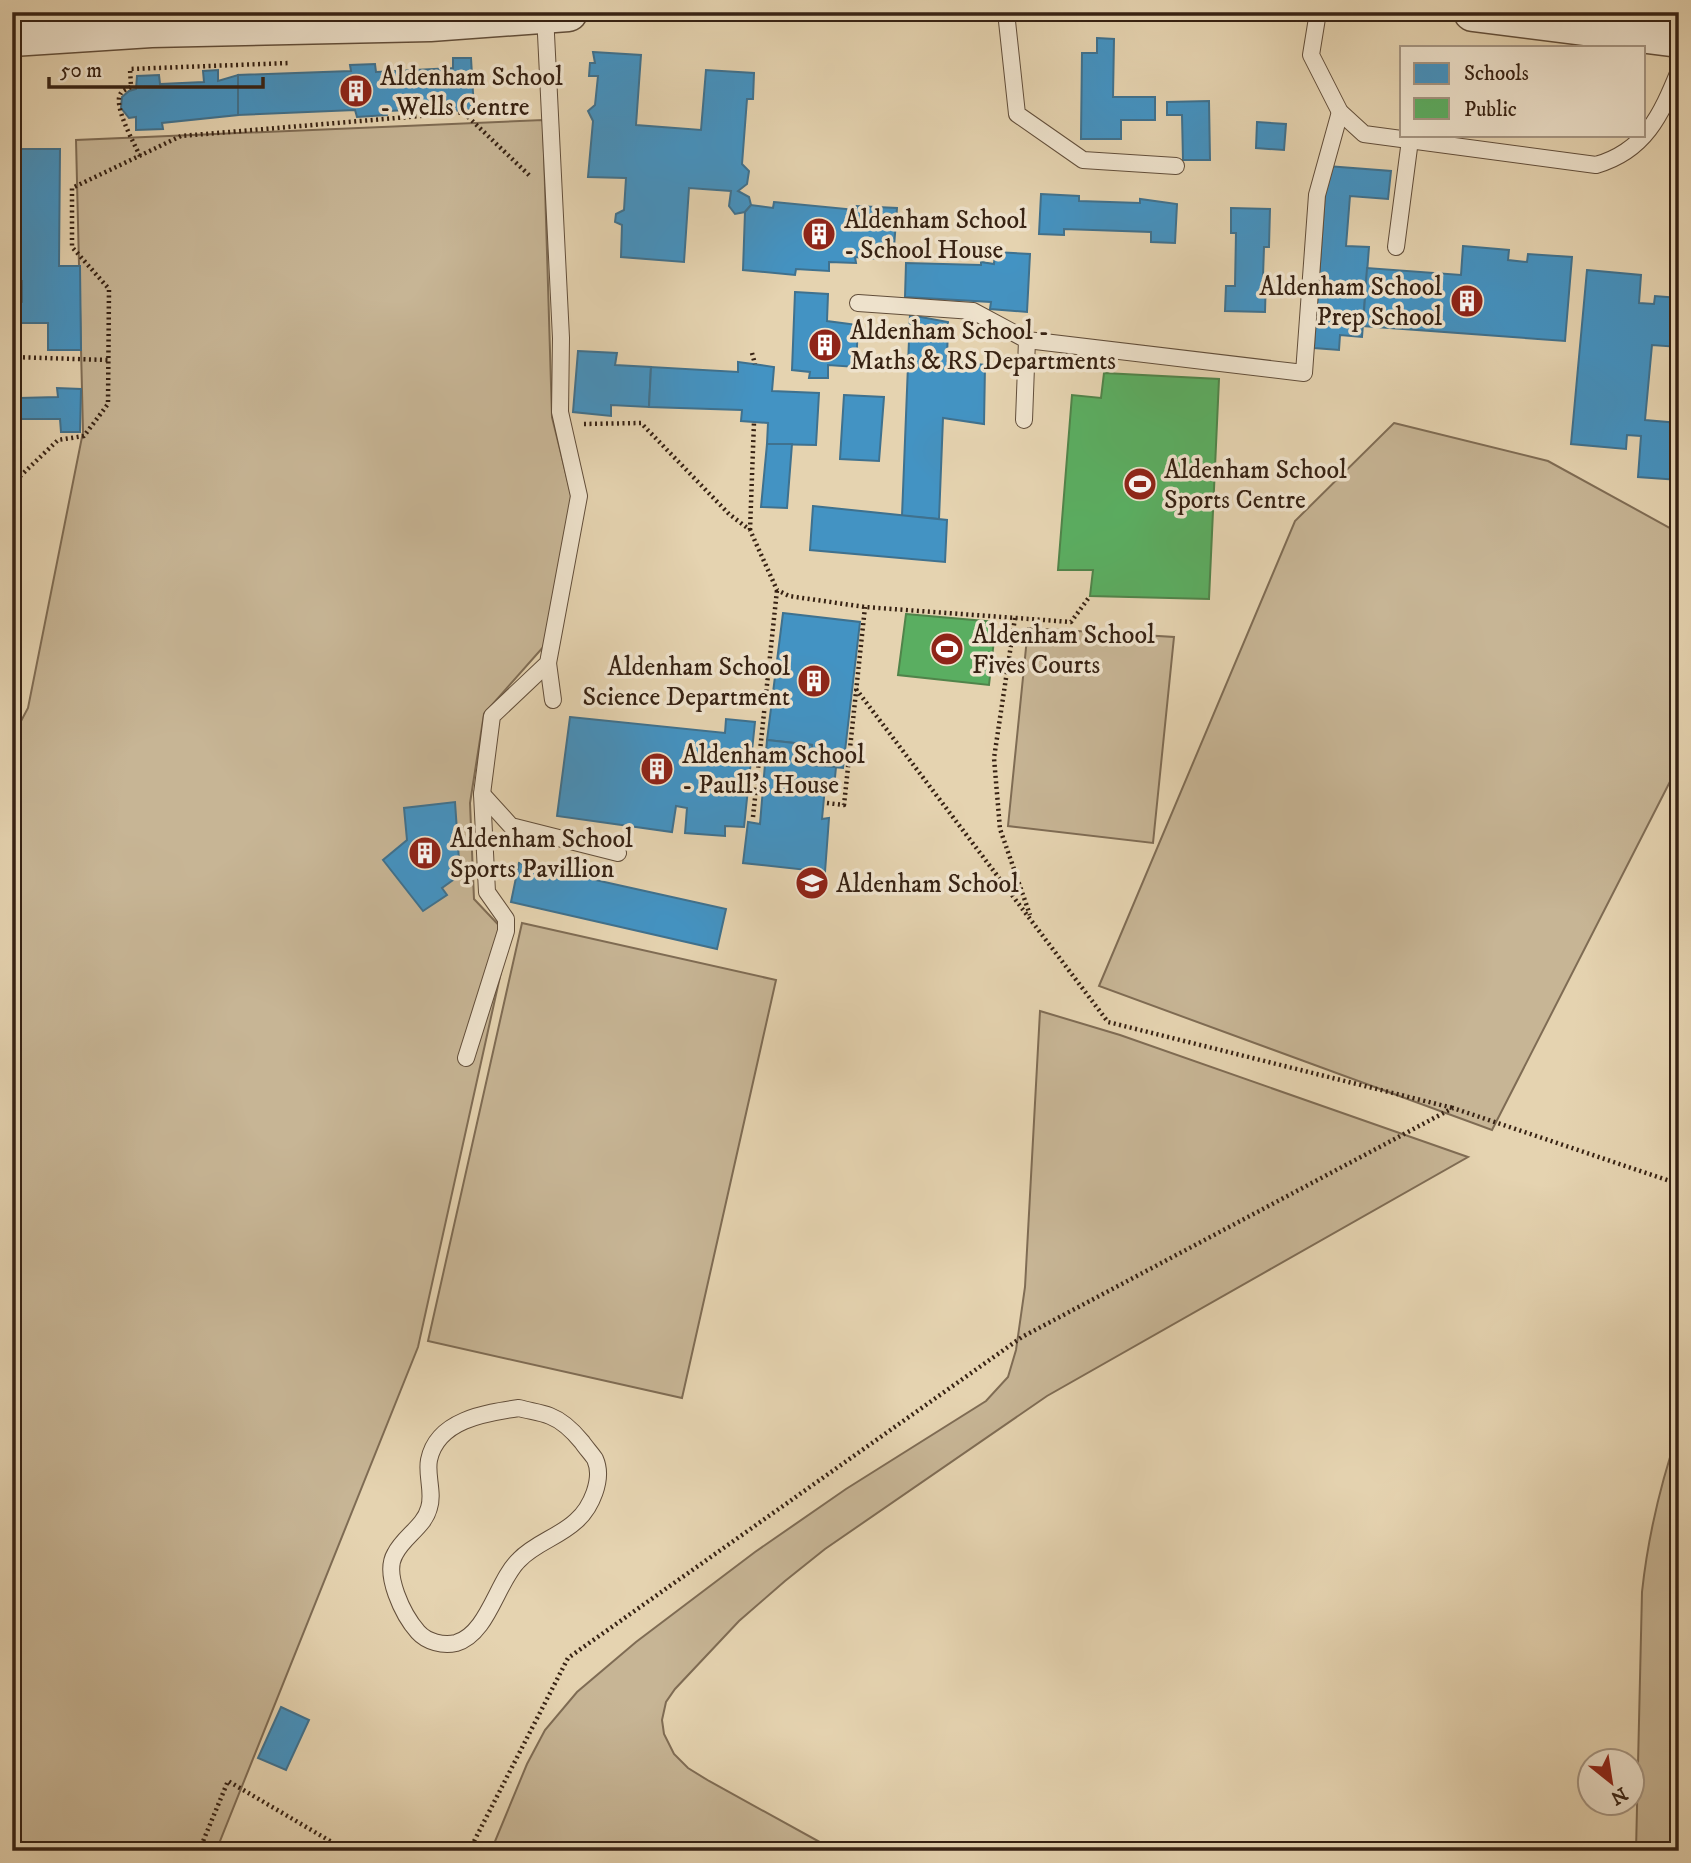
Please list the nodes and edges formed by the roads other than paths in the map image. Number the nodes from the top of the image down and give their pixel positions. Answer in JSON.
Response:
{"nodes":[{"id":1,"x":1006,"y":12,"type":"edge"},
{"id":2,"x":1318,"y":12,"type":"edge"},
{"id":3,"x":1473,"y":12,"type":"edge"},
{"id":4,"x":556,"y":13,"type":"edge"},
{"id":5,"x":430,"y":17,"type":"edge"},
{"id":6,"x":151,"y":20,"type":"edge"},
{"id":7,"x":12,"y":37,"type":"edge"},
{"id":8,"x":1679,"y":38,"type":"edge"},
{"id":9,"x":1679,"y":71,"type":"edge"},
{"id":10,"x":1340,"y":112,"type":"junction"},
{"id":11,"x":1646,"y":132,"type":"edge"},
{"id":12,"x":1643,"y":136,"type":"edge"},
{"id":13,"x":1410,"y":140,"type":"junction"},
{"id":14,"x":1176,"y":166,"type":"dead end"},
{"id":15,"x":1396,"y":247,"type":"dead end"},
{"id":16,"x":858,"y":303,"type":"dead end"},
{"id":17,"x":1027,"y":340,"type":"junction"},
{"id":18,"x":1024,"y":420,"type":"dead end"},
{"id":19,"x":548,"y":663,"type":"junction"},
{"id":20,"x":553,"y":700,"type":"dead end"},
{"id":21,"x":482,"y":794,"type":"junction"},
{"id":22,"x":618,"y":853,"type":"dead end"},
{"id":23,"x":467,"y":1058,"type":"dead end"},
{"id":24,"x":491,"y":1606,"type":"joint"}],
"edges":[{"from":1,"to":14,"type":"lane"},
{"from":2,"to":10,"type":"lane"},
{"from":3,"to":8,"type":"street"},
{"from":4,"to":5,"type":"street"},
{"from":4,"to":19,"type":"lane"},
{"from":5,"to":6,"type":"street"},
{"from":6,"to":7,"type":"street"},
{"from":9,"to":11,"type":"lane"},
{"from":10,"to":13,"type":"lane"},
{"from":10,"to":17,"type":"lane"},
{"from":12,"to":13,"type":"lane"},
{"from":13,"to":15,"type":"lane"},
{"from":16,"to":17,"type":"lane"},
{"from":17,"to":18,"type":"lane"},
{"from":19,"to":20,"type":"lane"},
{"from":19,"to":21,"type":"lane"},
{"from":21,"to":22,"type":"lane"},
{"from":21,"to":23,"type":"lane"},
{"from":24,"to":24,"type":"lane"}]}
